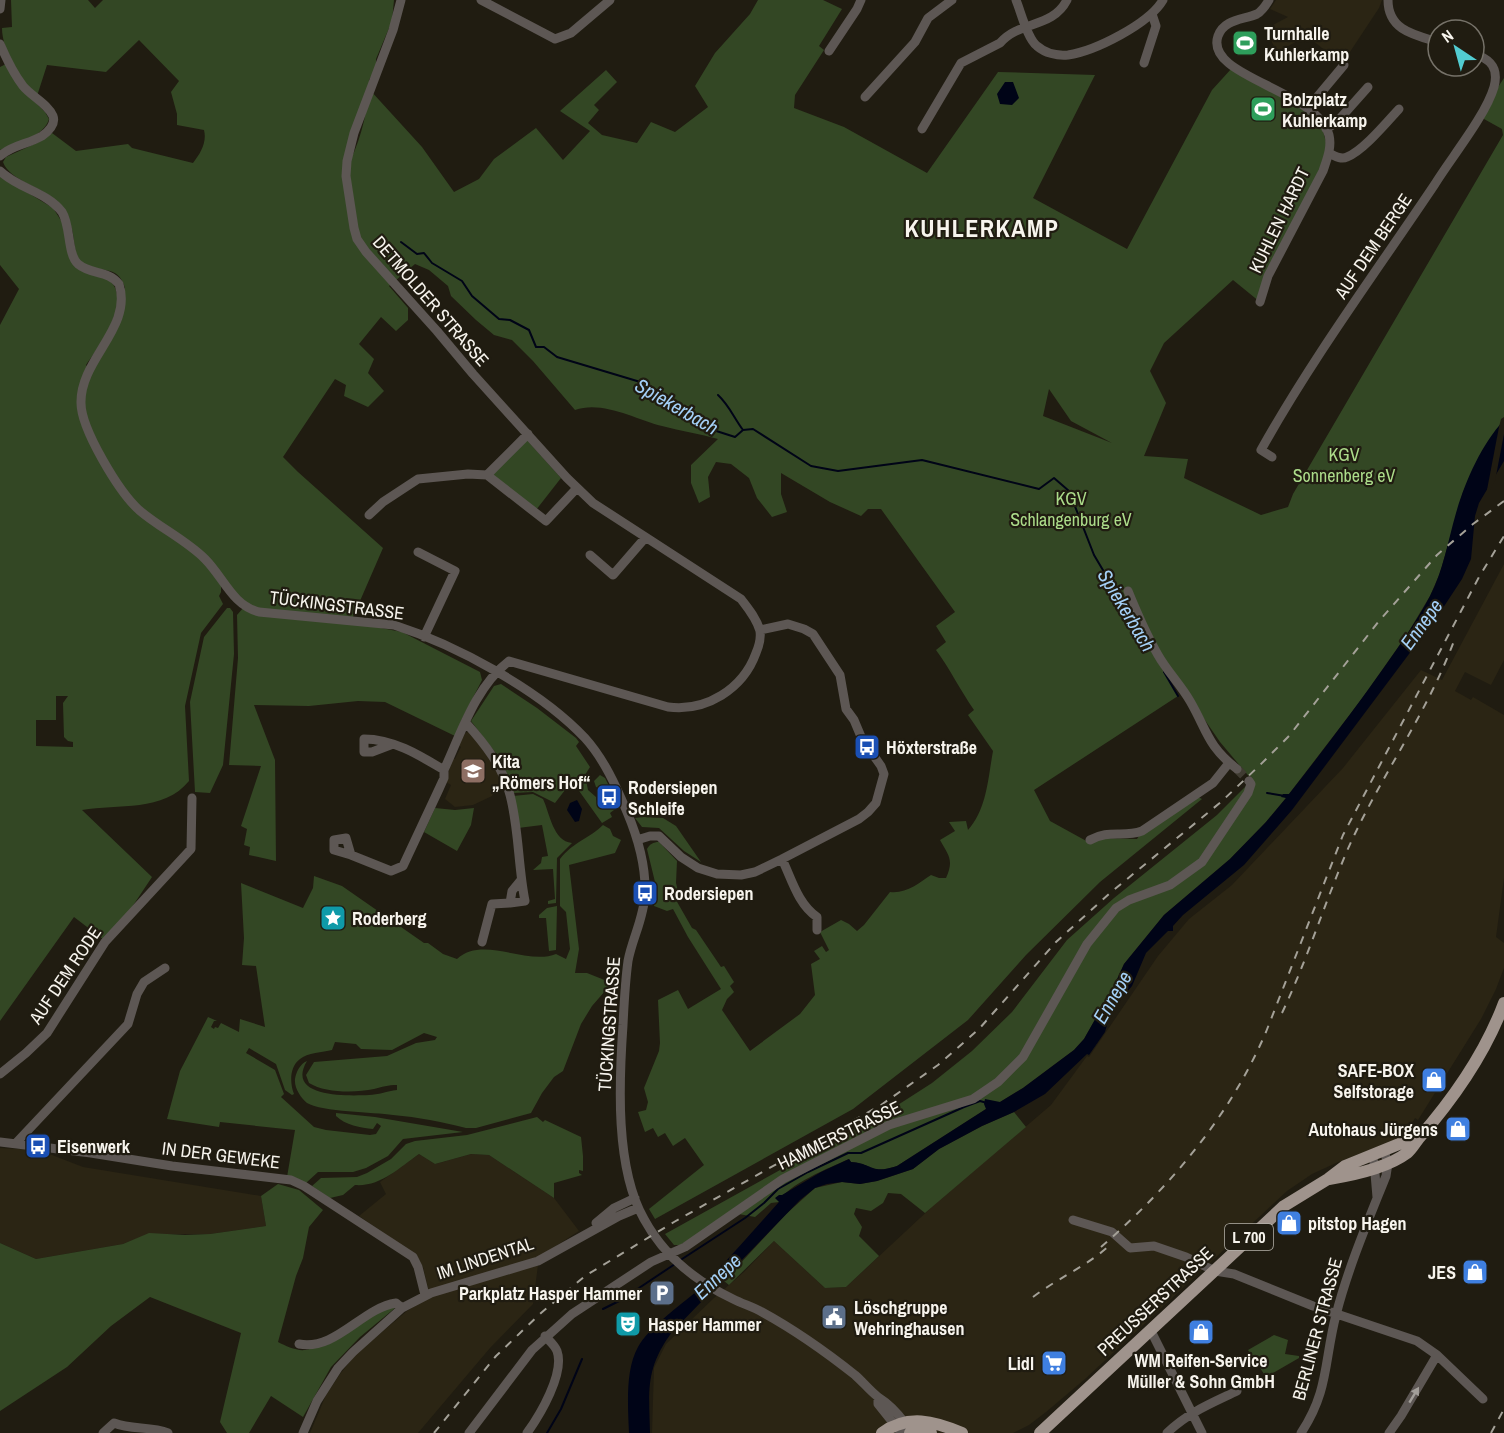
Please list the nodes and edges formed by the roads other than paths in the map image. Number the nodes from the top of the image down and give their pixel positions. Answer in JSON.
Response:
{"nodes":[{"id":1,"x":1,"y":0,"type":"edge"},
{"id":2,"x":401,"y":0,"type":"edge"},
{"id":3,"x":481,"y":0,"type":"edge"},
{"id":4,"x":610,"y":0,"type":"edge"},
{"id":5,"x":861,"y":0,"type":"edge"},
{"id":6,"x":952,"y":0,"type":"edge"},
{"id":7,"x":1016,"y":0,"type":"edge"},
{"id":8,"x":1067,"y":0,"type":"edge"},
{"id":9,"x":1163,"y":0,"type":"edge"},
{"id":10,"x":1269,"y":0,"type":"edge"},
{"id":11,"x":1388,"y":0,"type":"edge"},
{"id":12,"x":0,"y":9,"type":"edge"},
{"id":13,"x":1152,"y":14,"type":"junction"},
{"id":14,"x":1026,"y":26,"type":"junction"},
{"id":15,"x":1426,"y":38,"type":"edge"},
{"id":16,"x":0,"y":44,"type":"edge"},
{"id":17,"x":829,"y":51,"type":"dead end"},
{"id":18,"x":1486,"y":58,"type":"edge"},
{"id":19,"x":1144,"y":63,"type":"dead end"},
{"id":20,"x":1344,"y":65,"type":"dead end"},
{"id":21,"x":1368,"y":87,"type":"dead end"},
{"id":22,"x":865,"y":97,"type":"dead end"},
{"id":23,"x":1308,"y":108,"type":"junction"},
{"id":24,"x":1399,"y":109,"type":"dead end"},
{"id":25,"x":922,"y":129,"type":"dead end"},
{"id":26,"x":1326,"y":129,"type":"junction"},
{"id":27,"x":1329,"y":153,"type":"junction"},
{"id":28,"x":0,"y":156,"type":"edge"},
{"id":29,"x":0,"y":171,"type":"edge"},
{"id":30,"x":1260,"y":302,"type":"dead end"},
{"id":31,"x":528,"y":434,"type":"junction"},
{"id":32,"x":1272,"y":457,"type":"dead end"},
{"id":33,"x":487,"y":475,"type":"junction"},
{"id":34,"x":577,"y":488,"type":"junction"},
{"id":35,"x":369,"y":515,"type":"dead end"},
{"id":36,"x":645,"y":538,"type":"junction"},
{"id":37,"x":418,"y":552,"type":"dead end"},
{"id":38,"x":590,"y":555,"type":"dead end"},
{"id":39,"x":1128,"y":591,"type":"dead end"},
{"id":40,"x":760,"y":630,"type":"junction"},
{"id":41,"x":424,"y":637,"type":"junction"},
{"id":42,"x":498,"y":672,"type":"junction"},
{"id":43,"x":466,"y":723,"type":"junction"},
{"id":44,"x":393,"y":744,"type":"dead end"},
{"id":45,"x":1229,"y":763,"type":"junction"},
{"id":46,"x":1237,"y":769,"type":"tunnel mouth"},
{"id":47,"x":444,"y":770,"type":"junction"},
{"id":48,"x":1249,"y":781,"type":"dead end"},
{"id":49,"x":192,"y":798,"type":"dead end"},
{"id":50,"x":637,"y":840,"type":"junction"},
{"id":51,"x":1090,"y":840,"type":"dead end"},
{"id":52,"x":351,"y":855,"type":"dead end"},
{"id":53,"x":782,"y":860,"type":"junction"},
{"id":54,"x":521,"y":880,"type":"junction"},
{"id":55,"x":510,"y":903,"type":"junction"},
{"id":56,"x":817,"y":930,"type":"dead end"},
{"id":57,"x":482,"y":942,"type":"dead end"},
{"id":58,"x":165,"y":968,"type":"dead end"},
{"id":59,"x":1504,"y":1003,"type":"edge"},
{"id":60,"x":0,"y":1074,"type":"edge"},
{"id":61,"x":0,"y":1142,"type":"edge"},
{"id":62,"x":16,"y":1143,"type":"junction"},
{"id":63,"x":1380,"y":1159,"type":"junction"},
{"id":64,"x":635,"y":1198,"type":"junction"},
{"id":65,"x":1377,"y":1199,"type":"junction"},
{"id":66,"x":638,"y":1208,"type":"junction"},
{"id":67,"x":1073,"y":1220,"type":"dead end"},
{"id":68,"x":577,"y":1237,"type":"junction"},
{"id":69,"x":670,"y":1256,"type":"junction"},
{"id":70,"x":1215,"y":1271,"type":"junction"},
{"id":71,"x":425,"y":1295,"type":"junction"},
{"id":72,"x":402,"y":1308,"type":"junction"},
{"id":73,"x":1336,"y":1314,"type":"junction"},
{"id":74,"x":1151,"y":1331,"type":"junction"},
{"id":75,"x":544,"y":1336,"type":"junction"},
{"id":76,"x":299,"y":1344,"type":"dead end"},
{"id":77,"x":1437,"y":1355,"type":"junction"},
{"id":78,"x":1237,"y":1391,"type":"dead end"},
{"id":79,"x":1483,"y":1399,"type":"dead end"},
{"id":80,"x":1192,"y":1413,"type":"junction"},
{"id":81,"x":903,"y":1429,"type":"edge"},
{"id":82,"x":103,"y":1433,"type":"edge"},
{"id":83,"x":168,"y":1433,"type":"edge"},
{"id":84,"x":303,"y":1433,"type":"edge"},
{"id":85,"x":469,"y":1433,"type":"edge"},
{"id":86,"x":527,"y":1433,"type":"edge"},
{"id":87,"x":882,"y":1433,"type":"edge"},
{"id":88,"x":931,"y":1433,"type":"edge"},
{"id":89,"x":962,"y":1433,"type":"edge"},
{"id":90,"x":1040,"y":1433,"type":"edge"},
{"id":91,"x":1167,"y":1433,"type":"edge"},
{"id":92,"x":1202,"y":1433,"type":"edge"},
{"id":93,"x":1301,"y":1433,"type":"edge"},
{"id":94,"x":1389,"y":1433,"type":"edge"}],
"edges":[{"from":1,"to":12,"type":"street"},
{"from":2,"to":31,"type":"street","name":"DETMOLDER STRASSE"},
{"from":3,"to":4,"type":"street"},
{"from":5,"to":17,"type":"street"},
{"from":6,"to":22,"type":"street"},
{"from":7,"to":14,"type":"street"},
{"from":8,"to":14,"type":"street"},
{"from":9,"to":13,"type":"street"},
{"from":10,"to":23,"type":"street"},
{"from":11,"to":15,"type":"street"},
{"from":13,"to":14,"type":"street"},
{"from":13,"to":19,"type":"street"},
{"from":14,"to":25,"type":"street"},
{"from":16,"to":28,"type":"street"},
{"from":18,"to":32,"type":"street","name":"AUF DEM BERGE"},
{"from":20,"to":23,"type":"street"},
{"from":21,"to":26,"type":"street"},
{"from":23,"to":26,"type":"street"},
{"from":24,"to":27,"type":"street","name":"KUHLEN HARDT"},
{"from":26,"to":27,"type":"street","name":"KUHLEN HARDT"},
{"from":27,"to":30,"type":"street","name":"KUHLEN HARDT"},
{"from":29,"to":41,"type":"street","name":"TÜCKINGSTRASSE"},
{"from":31,"to":33,"type":"street"},
{"from":31,"to":34,"type":"street","name":"DETMOLDER STRASSE"},
{"from":33,"to":34,"type":"street"},
{"from":33,"to":35,"type":"street"},
{"from":34,"to":36,"type":"street","name":"DETMOLDER STRASSE"},
{"from":36,"to":38,"type":"street"},
{"from":36,"to":40,"type":"street","name":"DETMOLDER STRASSE"},
{"from":37,"to":41,"type":"street","name":"TÜCKINGSTRASSE"},
{"from":39,"to":45,"type":"street"},
{"from":40,"to":42,"type":"street"},
{"from":40,"to":53,"type":"street"},
{"from":41,"to":42,"type":"street","name":"TÜCKINGSTRASSE"},
{"from":42,"to":43,"type":"street"},
{"from":42,"to":50,"type":"street","name":"TÜCKINGSTRASSE"},
{"from":43,"to":47,"type":"street"},
{"from":43,"to":54,"type":"street"},
{"from":44,"to":47,"type":"street"},
{"from":45,"to":46,"type":"street"},
{"from":45,"to":51,"type":"street"},
{"from":47,"to":52,"type":"street"},
{"from":48,"to":69,"type":"street","name":"HAMMERSTRASSE"},
{"from":49,"to":60,"type":"street","name":"AUF DEM RODE"},
{"from":50,"to":53,"type":"street"},
{"from":50,"to":64,"type":"street","name":"TÜCKINGSTRASSE"},
{"from":53,"to":56,"type":"street"},
{"from":54,"to":55,"type":"street"},
{"from":54,"to":55,"type":"street"},
{"from":55,"to":57,"type":"street"},
{"from":58,"to":62,"type":"street"},
{"from":59,"to":63,"type":"main road","number":"L 700"},
{"from":61,"to":62,"type":"street","name":"IN DER GEWEKE"},
{"from":62,"to":71,"type":"street","name":"IN DER GEWEKE"},
{"from":63,"to":65,"type":"street","name":"BERLINER STRASSE"},
{"from":63,"to":65,"type":"street","name":"BERLINER STRASSE"},
{"from":63,"to":70,"type":"main road","name":"PREUSSERSTRASSE","number":"L 700"},
{"from":64,"to":66,"type":"street","name":"TÜCKINGSTRASSE"},
{"from":64,"to":68,"type":"street","name":"IM LINDENTAL"},
{"from":65,"to":73,"type":"street","name":"BERLINER STRASSE"},
{"from":66,"to":68,"type":"street","name":"IM LINDENTAL"},
{"from":66,"to":69,"type":"street","name":"TÜCKINGSTRASSE"},
{"from":67,"to":70,"type":"street"},
{"from":68,"to":71,"type":"street","name":"IM LINDENTAL"},
{"from":69,"to":75,"type":"street","name":"HAMMERSTRASSE"},
{"from":69,"to":81,"type":"street","name":"TÜCKINGSTRASSE"},
{"from":70,"to":73,"type":"street"},
{"from":70,"to":74,"type":"main road","name":"PREUSSERSTRASSE","number":"L 700"},
{"from":71,"to":72,"type":"street","name":"IM LINDENTAL"},
{"from":72,"to":76,"type":"street","name":"IM LINDENTAL"},
{"from":72,"to":84,"type":"street","name":"IM LINDENTAL"},
{"from":73,"to":77,"type":"street"},
{"from":73,"to":93,"type":"street","name":"BERLINER STRASSE"},
{"from":74,"to":80,"type":"street"},
{"from":74,"to":90,"type":"main road","name":"PREUSSERSTRASSE","number":"L 700"},
{"from":75,"to":85,"type":"street","name":"HAMMERSTRASSE"},
{"from":75,"to":86,"type":"street"},
{"from":77,"to":79,"type":"street"},
{"from":94,"to":77,"type":"street","one_way":true},
{"from":78,"to":80,"type":"street"},
{"from":80,"to":91,"type":"street"},
{"from":80,"to":92,"type":"street"},
{"from":81,"to":87,"type":"main road"},
{"from":81,"to":88,"type":"main road"},
{"from":81,"to":89,"type":"main road"},
{"from":82,"to":83,"type":"street"}]}
